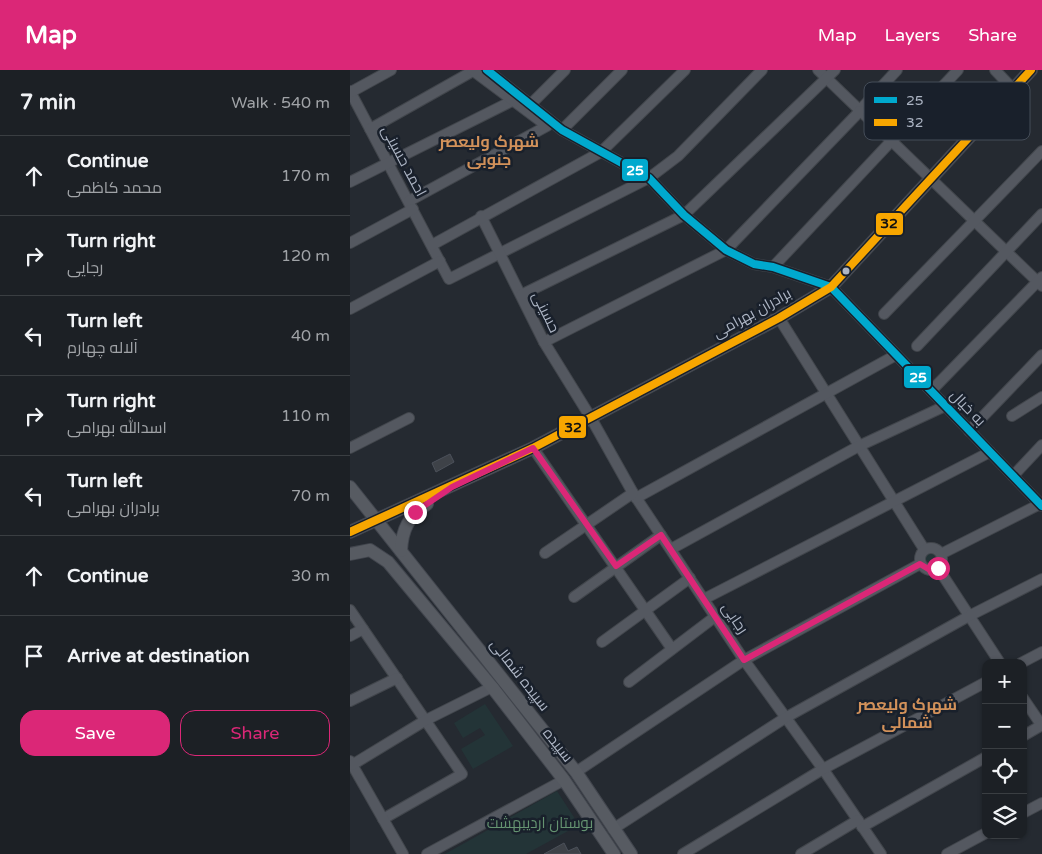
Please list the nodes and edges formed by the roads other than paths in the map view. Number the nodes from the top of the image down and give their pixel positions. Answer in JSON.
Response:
{"nodes":[{"id":1,"x":391,"y":70,"type":"edge"},
{"id":2,"x":487,"y":70,"type":"edge"},
{"id":3,"x":565,"y":70,"type":"edge"},
{"id":4,"x":622,"y":70,"type":"edge"},
{"id":5,"x":685,"y":70,"type":"edge"},
{"id":6,"x":762,"y":70,"type":"edge"},
{"id":7,"x":818,"y":70,"type":"edge"},
{"id":8,"x":835,"y":70,"type":"edge"},
{"id":9,"x":898,"y":70,"type":"edge"},
{"id":10,"x":958,"y":70,"type":"edge"},
{"id":11,"x":995,"y":70,"type":"edge"},
{"id":12,"x":1030,"y":70,"type":"edge"},
{"id":13,"x":473,"y":71,"type":"edge"},
{"id":14,"x":827,"y":78,"type":"junction"},
{"id":15,"x":887,"y":82,"type":"edge"},
{"id":16,"x":946,"y":82,"type":"edge"},
{"id":17,"x":1006,"y":82,"type":"edge"},
{"id":18,"x":1019,"y":82,"type":"edge"},
{"id":19,"x":350,"y":91,"type":"edge"},
{"id":20,"x":512,"y":101,"type":"junction"},
{"id":21,"x":530,"y":105,"type":"junction"},
{"id":22,"x":864,"y":106,"type":"edge"},
{"id":23,"x":860,"y":110,"type":"junction"},
{"id":24,"x":864,"y":114,"type":"edge"},
{"id":25,"x":370,"y":130,"type":"junction"},
{"id":26,"x":562,"y":130,"type":"junction"},
{"id":27,"x":890,"y":140,"type":"joint"},
{"id":28,"x":967,"y":140,"type":"edge"},
{"id":29,"x":1042,"y":151,"type":"edge"},
{"id":30,"x":601,"y":152,"type":"junction"},
{"id":31,"x":388,"y":161,"type":"junction"},
{"id":32,"x":649,"y":178,"type":"junction"},
{"id":33,"x":931,"y":179,"type":"junction"},
{"id":34,"x":350,"y":182,"type":"edge"},
{"id":35,"x":411,"y":205,"type":"junction"},
{"id":36,"x":1042,"y":214,"type":"edge"},
{"id":37,"x":684,"y":215,"type":"junction"},
{"id":38,"x":481,"y":216,"type":"junction"},
{"id":39,"x":973,"y":220,"type":"junction"},
{"id":40,"x":350,"y":243,"type":"edge"},
{"id":41,"x":432,"y":246,"type":"junction"},
{"id":42,"x":726,"y":250,"type":"junction"},
{"id":43,"x":1005,"y":251,"type":"junction"},
{"id":44,"x":500,"y":253,"type":"junction"},
{"id":45,"x":440,"y":261,"type":"junction"},
{"id":46,"x":773,"y":267,"type":"junction"},
{"id":47,"x":1040,"y":281,"type":"edge"},
{"id":48,"x":831,"y":287,"type":"junction"},
{"id":49,"x":521,"y":295,"type":"junction"},
{"id":50,"x":350,"y":309,"type":"edge"},
{"id":51,"x":884,"y":314,"type":"dead end"},
{"id":52,"x":779,"y":318,"type":"junction"},
{"id":53,"x":544,"y":342,"type":"junction"},
{"id":54,"x":917,"y":346,"type":"dead end"},
{"id":55,"x":896,"y":355,"type":"junction"},
{"id":56,"x":1042,"y":355,"type":"edge"},
{"id":57,"x":931,"y":392,"type":"junction"},
{"id":58,"x":827,"y":394,"type":"junction"},
{"id":59,"x":1042,"y":397,"type":"edge"},
{"id":60,"x":945,"y":406,"type":"junction"},
{"id":61,"x":1012,"y":416,"type":"dead end"},
{"id":62,"x":409,"y":418,"type":"dead end"},
{"id":63,"x":591,"y":418,"type":"junction"},
{"id":64,"x":969,"y":431,"type":"junction"},
{"id":65,"x":1042,"y":445,"type":"edge"},
{"id":66,"x":859,"y":446,"type":"junction"},
{"id":67,"x":350,"y":448,"type":"edge"},
{"id":68,"x":533,"y":448,"type":"junction"},
{"id":69,"x":990,"y":452,"type":"junction"},
{"id":70,"x":1012,"y":476,"type":"junction"},
{"id":71,"x":350,"y":487,"type":"edge"},
{"id":72,"x":452,"y":487,"type":"junction"},
{"id":73,"x":635,"y":495,"type":"junction"},
{"id":74,"x":894,"y":503,"type":"junction"},
{"id":75,"x":1041,"y":505,"type":"edge"},
{"id":76,"x":377,"y":520,"type":"junction"},
{"id":77,"x":587,"y":524,"type":"junction"},
{"id":78,"x":350,"y":532,"type":"edge"},
{"id":79,"x":661,"y":535,"type":"junction"},
{"id":80,"x":924,"y":549,"type":"junction"},
{"id":81,"x":671,"y":550,"type":"junction"},
{"id":82,"x":401,"y":551,"type":"junction"},
{"id":83,"x":545,"y":553,"type":"dead end"},
{"id":84,"x":350,"y":554,"type":"edge"},
{"id":85,"x":941,"y":554,"type":"junction"},
{"id":86,"x":920,"y":564,"type":"junction"},
{"id":87,"x":616,"y":566,"type":"junction"},
{"id":88,"x":938,"y":568,"type":"junction"},
{"id":89,"x":690,"y":578,"type":"junction"},
{"id":90,"x":1042,"y":580,"type":"edge"},
{"id":91,"x":574,"y":597,"type":"dead end"},
{"id":92,"x":704,"y":599,"type":"junction"},
{"id":93,"x":350,"y":610,"type":"edge"},
{"id":94,"x":646,"y":611,"type":"junction"},
{"id":95,"x":716,"y":616,"type":"junction"},
{"id":96,"x":969,"y":616,"type":"junction"},
{"id":97,"x":363,"y":629,"type":"junction"},
{"id":98,"x":350,"y":636,"type":"edge"},
{"id":99,"x":602,"y":642,"type":"dead end"},
{"id":100,"x":672,"y":649,"type":"junction"},
{"id":101,"x":482,"y":652,"type":"junction"},
{"id":102,"x":1042,"y":652,"type":"edge"},
{"id":103,"x":997,"y":659,"type":"edge"},
{"id":104,"x":744,"y":660,"type":"junction"},
{"id":105,"x":1027,"y":660,"type":"edge"},
{"id":106,"x":471,"y":661,"type":"junction"},
{"id":107,"x":397,"y":678,"type":"junction"},
{"id":108,"x":629,"y":682,"type":"dead end"},
{"id":109,"x":982,"y":684,"type":"edge"},
{"id":110,"x":492,"y":686,"type":"junction"},
{"id":111,"x":350,"y":702,"type":"edge"},
{"id":112,"x":1027,"y":704,"type":"edge"},
{"id":113,"x":785,"y":718,"type":"junction"},
{"id":114,"x":426,"y":720,"type":"junction"},
{"id":115,"x":1042,"y":725,"type":"edge"},
{"id":116,"x":541,"y":728,"type":"junction"},
{"id":117,"x":1027,"y":734,"type":"edge"},
{"id":118,"x":530,"y":736,"type":"junction"},
{"id":119,"x":982,"y":759,"type":"edge"},
{"id":120,"x":351,"y":763,"type":"edge"},
{"id":121,"x":823,"y":769,"type":"junction"},
{"id":122,"x":576,"y":772,"type":"junction"},
{"id":123,"x":564,"y":780,"type":"junction"},
{"id":124,"x":1042,"y":803,"type":"edge"},
{"id":125,"x":1027,"y":811,"type":"edge"},
{"id":126,"x":383,"y":819,"type":"junction"},
{"id":127,"x":860,"y":824,"type":"junction"},
{"id":128,"x":613,"y":829,"type":"junction"},
{"id":129,"x":982,"y":835,"type":"edge"},
{"id":130,"x":403,"y":854,"type":"edge"},
{"id":131,"x":427,"y":854,"type":"edge"},
{"id":132,"x":614,"y":854,"type":"edge"},
{"id":133,"x":631,"y":854,"type":"edge"},
{"id":134,"x":683,"y":854,"type":"edge"},
{"id":135,"x":801,"y":854,"type":"edge"},
{"id":136,"x":880,"y":854,"type":"edge"},
{"id":137,"x":948,"y":854,"type":"edge"}],
"edges":[{"from":1,"to":19,"type":"street"},
{"from":2,"to":21,"type":"street"},
{"from":3,"to":21,"type":"street"},
{"from":4,"to":26,"type":"street"},
{"from":5,"to":30,"type":"street"},
{"from":6,"to":32,"type":"street"},
{"from":7,"to":14,"type":"street"},
{"from":8,"to":14,"type":"street"},
{"from":9,"to":15,"type":"street"},
{"from":10,"to":16,"type":"street"},
{"from":11,"to":17,"type":"street"},
{"from":12,"to":18,"type":"main road","name":"برادران بهرامی"},
{"from":13,"to":20,"type":"street"},
{"from":13,"to":25,"type":"street"},
{"from":14,"to":23,"type":"street"},
{"from":14,"to":37,"type":"street"},
{"from":19,"to":25,"type":"street","name":"احمد حسینی"},
{"from":20,"to":31,"type":"street"},
{"from":20,"to":35,"type":"street"},
{"from":21,"to":26,"type":"street"},
{"from":22,"to":23,"type":"street"},
{"from":23,"to":24,"type":"street"},
{"from":23,"to":42,"type":"street"},
{"from":25,"to":31,"type":"street","name":"احمد حسینی"},
{"from":26,"to":30,"type":"street"},
{"from":27,"to":33,"type":"street"},
{"from":27,"to":46,"type":"street"},
{"from":28,"to":33,"type":"main road","name":"برادران بهرامی"},
{"from":29,"to":39,"type":"street"},
{"from":30,"to":32,"type":"street"},
{"from":30,"to":38,"type":"street"},
{"from":31,"to":34,"type":"street"},
{"from":31,"to":35,"type":"street","name":"احمد حسینی"},
{"from":32,"to":37,"type":"street"},
{"from":32,"to":44,"type":"street"},
{"from":33,"to":39,"type":"street"},
{"from":33,"to":48,"type":"main road","name":"برادران بهرامی"},
{"from":35,"to":40,"type":"street"},
{"from":35,"to":41,"type":"street","name":"احمد حسینی"},
{"from":36,"to":43,"type":"street"},
{"from":37,"to":42,"type":"street"},
{"from":37,"to":49,"type":"street"},
{"from":38,"to":41,"type":"street"},
{"from":38,"to":44,"type":"street","name":"حسینی"},
{"from":39,"to":43,"type":"street"},
{"from":39,"to":51,"type":"street"},
{"from":41,"to":45,"type":"street","name":"احمد حسینی"},
{"from":42,"to":46,"type":"street"},
{"from":42,"to":53,"type":"street"},
{"from":43,"to":47,"type":"street"},
{"from":43,"to":54,"type":"street"},
{"from":44,"to":45,"type":"street","name":"احمد حسینی"},
{"from":44,"to":49,"type":"street","name":"حسینی"},
{"from":45,"to":50,"type":"street"},
{"from":46,"to":48,"type":"street"},
{"from":47,"to":57,"type":"street"},
{"from":48,"to":52,"type":"main road","name":"برادران بهرامی"},
{"from":48,"to":55,"type":"street","name":"به خیال"},
{"from":49,"to":53,"type":"street","name":"حسینی"},
{"from":52,"to":58,"type":"street"},
{"from":52,"to":63,"type":"main road","name":"برادران بهرامی"},
{"from":53,"to":63,"type":"street","name":"حسینی"},
{"from":55,"to":57,"type":"street","name":"به خیال"},
{"from":55,"to":58,"type":"street"},
{"from":56,"to":64,"type":"street"},
{"from":57,"to":60,"type":"street","name":"به خیال"},
{"from":58,"to":66,"type":"street"},
{"from":58,"to":73,"type":"street"},
{"from":59,"to":61,"type":"street"},
{"from":60,"to":64,"type":"street","name":"به خیال"},
{"from":60,"to":66,"type":"street"},
{"from":62,"to":67,"type":"street"},
{"from":63,"to":68,"type":"main road","name":"برادران بهرامی"},
{"from":63,"to":73,"type":"street","name":"رجایی"},
{"from":64,"to":69,"type":"street","name":"به خیال"},
{"from":65,"to":70,"type":"street"},
{"from":66,"to":74,"type":"street"},
{"from":66,"to":81,"type":"street"},
{"from":68,"to":72,"type":"main road","name":"برادران بهرامی"},
{"from":68,"to":77,"type":"street"},
{"from":69,"to":70,"type":"street","name":"به خیال"},
{"from":69,"to":74,"type":"street"},
{"from":70,"to":75,"type":"street","name":"به خیال"},
{"from":71,"to":76,"type":"main road","name":"سپیده شمالی"},
{"from":72,"to":76,"type":"main road"},
{"from":72,"to":82,"type":"main road"},
{"from":73,"to":77,"type":"street"},
{"from":73,"to":79,"type":"street","name":"رجایی"},
{"from":74,"to":80,"type":"street"},
{"from":74,"to":92,"type":"street"},
{"from":75,"to":85,"type":"street"},
{"from":76,"to":78,"type":"main road"},
{"from":76,"to":82,"type":"main road","name":"سپیده شمالی"},
{"from":77,"to":83,"type":"street"},
{"from":77,"to":87,"type":"street"},
{"from":79,"to":81,"type":"street","name":"رجایی"},
{"from":79,"to":87,"type":"street"},
{"from":80,"to":85,"type":"street"},
{"from":80,"to":86,"type":"street"},
{"from":81,"to":89,"type":"street","name":"رجایی"},
{"from":82,"to":101,"type":"main road","name":"سپیده شمالی"},
{"from":84,"to":106,"type":"main road","name":"سپیده"},
{"from":85,"to":88,"type":"street"},
{"from":86,"to":88,"type":"street"},
{"from":86,"to":104,"type":"street"},
{"from":87,"to":91,"type":"street"},
{"from":87,"to":94,"type":"street"},
{"from":88,"to":96,"type":"street"},
{"from":89,"to":92,"type":"street","name":"رجایی"},
{"from":89,"to":94,"type":"street"},
{"from":90,"to":96,"type":"street"},
{"from":92,"to":95,"type":"street","name":"رجایی"},
{"from":93,"to":97,"type":"street"},
{"from":94,"to":99,"type":"street"},
{"from":94,"to":100,"type":"street"},
{"from":95,"to":100,"type":"street"},
{"from":95,"to":104,"type":"street","name":"رجایی"},
{"from":96,"to":103,"type":"street"},
{"from":96,"to":113,"type":"street"},
{"from":97,"to":98,"type":"street"},
{"from":97,"to":107,"type":"street"},
{"from":100,"to":108,"type":"street"},
{"from":101,"to":106,"type":"main road"},
{"from":101,"to":116,"type":"main road","name":"سپیده شمالی"},
{"from":102,"to":105,"type":"street"},
{"from":104,"to":113,"type":"street","name":"رجایی"},
{"from":104,"to":122,"type":"street"},
{"from":106,"to":110,"type":"main road","name":"سپیده"},
{"from":107,"to":111,"type":"street"},
{"from":107,"to":114,"type":"street"},
{"from":109,"to":121,"type":"street"},
{"from":110,"to":114,"type":"street"},
{"from":110,"to":118,"type":"main road","name":"سپیده"},
{"from":112,"to":115,"type":"street"},
{"from":113,"to":121,"type":"street","name":"رجایی"},
{"from":113,"to":128,"type":"street"},
{"from":114,"to":120,"type":"street"},
{"from":114,"to":126,"type":"street"},
{"from":115,"to":117,"type":"street"},
{"from":116,"to":118,"type":"main road"},
{"from":116,"to":122,"type":"main road","name":"سپیده شمالی"},
{"from":118,"to":123,"type":"main road","name":"سپیده"},
{"from":119,"to":127,"type":"street"},
{"from":120,"to":126,"type":"street"},
{"from":121,"to":127,"type":"street","name":"رجایی"},
{"from":121,"to":134,"type":"street"},
{"from":122,"to":128,"type":"main road","name":"سپیده شمالی"},
{"from":123,"to":131,"type":"street"},
{"from":123,"to":132,"type":"main road","name":"سپیده"},
{"from":124,"to":125,"type":"street"},
{"from":126,"to":130,"type":"street"},
{"from":127,"to":135,"type":"street"},
{"from":127,"to":136,"type":"street","name":"رجایی"},
{"from":128,"to":133,"type":"main road","name":"سپیده شمالی"},
{"from":129,"to":137,"type":"street"}]}
